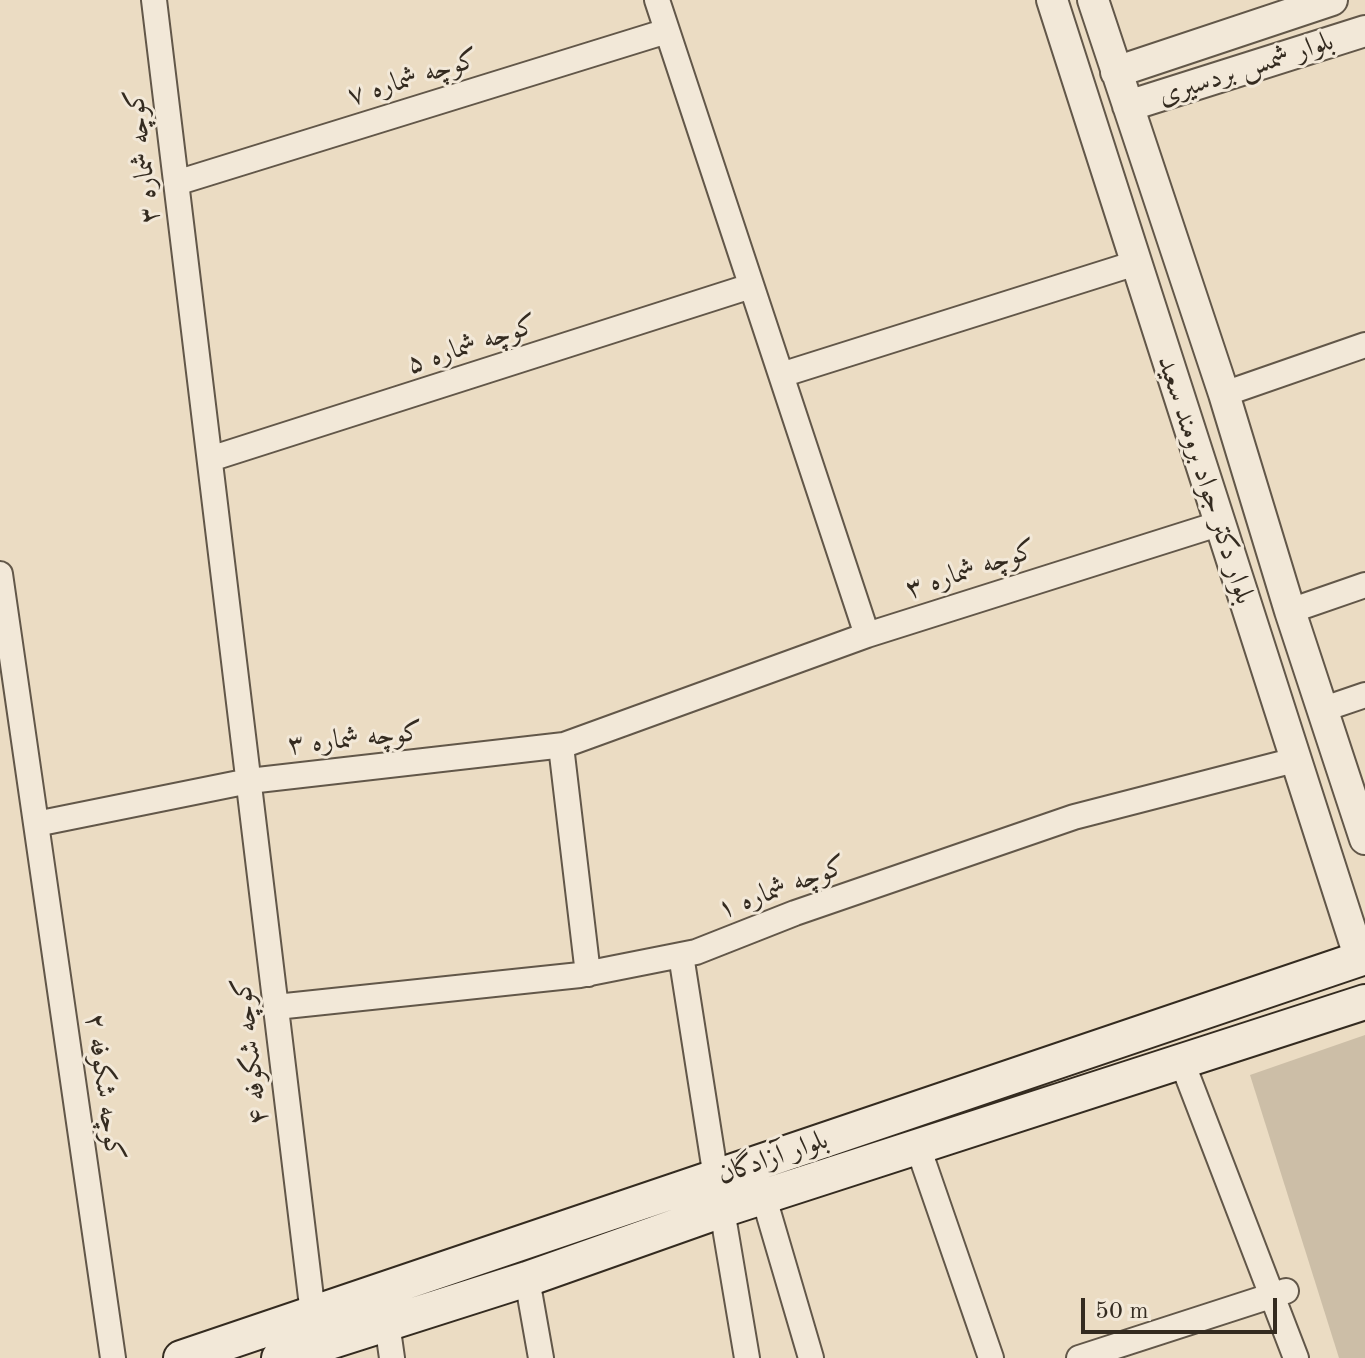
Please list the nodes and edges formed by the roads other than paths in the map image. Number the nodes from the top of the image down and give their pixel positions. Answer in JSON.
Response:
{"nodes":[{"id":1,"x":154,"y":0,"type":"edge"},
{"id":2,"x":657,"y":0,"type":"edge"},
{"id":3,"x":1052,"y":0,"type":"edge"},
{"id":4,"x":1093,"y":0,"type":"edge"},
{"id":5,"x":1332,"y":0,"type":"edge"},
{"id":6,"x":667,"y":31,"type":"junction"},
{"id":7,"x":1365,"y":31,"type":"edge"},
{"id":8,"x":1116,"y":72,"type":"junction"},
{"id":9,"x":1128,"y":106,"type":"junction"},
{"id":10,"x":176,"y":183,"type":"junction"},
{"id":11,"x":1136,"y":263,"type":"junction"},
{"id":12,"x":751,"y":286,"type":"junction"},
{"id":13,"x":1365,"y":345,"type":"edge"},
{"id":14,"x":1211,"y":356,"type":"junction"},
{"id":15,"x":1170,"y":371,"type":"junction"},
{"id":16,"x":781,"y":375,"type":"junction"},
{"id":17,"x":1224,"y":394,"type":"junction"},
{"id":18,"x":210,"y":459,"type":"junction"},
{"id":19,"x":1218,"y":524,"type":"junction"},
{"id":20,"x":0,"y":574,"type":"edge"},
{"id":21,"x":1365,"y":585,"type":"edge"},
{"id":22,"x":1290,"y":611,"type":"junction"},
{"id":23,"x":867,"y":635,"type":"junction"},
{"id":24,"x":1365,"y":695,"type":"edge"},
{"id":25,"x":1324,"y":709,"type":"junction"},
{"id":26,"x":561,"y":746,"type":"junction"},
{"id":27,"x":1295,"y":760,"type":"junction"},
{"id":28,"x":249,"y":781,"type":"junction"},
{"id":29,"x":36,"y":824,"type":"junction"},
{"id":30,"x":1365,"y":839,"type":"edge"},
{"id":31,"x":681,"y":955,"type":"junction"},
{"id":32,"x":1362,"y":958,"type":"edge"},
{"id":33,"x":588,"y":974,"type":"junction"},
{"id":34,"x":1365,"y":1002,"type":"edge"},
{"id":35,"x":276,"y":1007,"type":"junction"},
{"id":36,"x":1182,"y":1062,"type":"junction"},
{"id":37,"x":918,"y":1147,"type":"junction"},
{"id":38,"x":719,"y":1194,"type":"junction"},
{"id":39,"x":764,"y":1198,"type":"junction"},
{"id":40,"x":527,"y":1279,"type":"junction"},
{"id":41,"x":1279,"y":1294,"type":"junction"},
{"id":42,"x":313,"y":1314,"type":"junction"},
{"id":43,"x":387,"y":1323,"type":"junction"},
{"id":44,"x":113,"y":1358,"type":"edge"},
{"id":45,"x":181,"y":1358,"type":"edge"},
{"id":46,"x":279,"y":1358,"type":"edge"},
{"id":47,"x":392,"y":1358,"type":"edge"},
{"id":48,"x":541,"y":1358,"type":"edge"},
{"id":49,"x":747,"y":1358,"type":"edge"},
{"id":50,"x":811,"y":1358,"type":"edge"},
{"id":51,"x":991,"y":1358,"type":"edge"},
{"id":52,"x":1079,"y":1358,"type":"edge"},
{"id":53,"x":1296,"y":1358,"type":"edge"}],
"edges":[{"from":1,"to":10,"type":"street","name":"کوچه شماره ۳"},
{"from":2,"to":6,"type":"street"},
{"from":3,"to":11,"type":"street","name":"بلوار دکتر جواد برومند سعید"},
{"from":4,"to":8,"type":"street","name":"بلوار دکتر جواد برومند سعید"},
{"from":5,"to":8,"type":"street","name":"بلوار شمس بردسیری"},
{"from":6,"to":10,"type":"street","name":"کوچه شماره ۷"},
{"from":6,"to":12,"type":"street"},
{"from":7,"to":9,"type":"street","name":"بلوار شمس بردسیری"},
{"from":8,"to":9,"type":"street","name":"بلوار دکتر جواد برومند سعید"},
{"from":9,"to":14,"type":"street","name":"بلوار دکتر جواد برومند سعید"},
{"from":10,"to":18,"type":"street","name":"کوچه شماره ۳"},
{"from":11,"to":15,"type":"street","name":"بلوار دکتر جواد برومند سعید"},
{"from":11,"to":16,"type":"street"},
{"from":12,"to":16,"type":"street"},
{"from":12,"to":18,"type":"street","name":"کوچه شماره ۵"},
{"from":13,"to":17,"type":"street"},
{"from":14,"to":15,"type":"street"},
{"from":14,"to":17,"type":"street","name":"بلوار دکتر جواد برومند سعید"},
{"from":15,"to":19,"type":"street","name":"بلوار دکتر جواد برومند سعید"},
{"from":16,"to":23,"type":"street"},
{"from":17,"to":22,"type":"street","name":"بلوار دکتر جواد برومند سعید"},
{"from":18,"to":28,"type":"street","name":"کوچه شماره ۳"},
{"from":19,"to":23,"type":"street","name":"کوچه شماره ۳"},
{"from":19,"to":27,"type":"street","name":"بلوار دکتر جواد برومند سعید"},
{"from":20,"to":29,"type":"street"},
{"from":21,"to":22,"type":"street"},
{"from":22,"to":25,"type":"street","name":"بلوار دکتر جواد برومند سعید"},
{"from":23,"to":26,"type":"street","name":"کوچه شماره ۳"},
{"from":24,"to":25,"type":"street"},
{"from":25,"to":30,"type":"street","name":"بلوار دکتر جواد برومند سعید"},
{"from":26,"to":28,"type":"street","name":"کوچه شماره ۳"},
{"from":26,"to":33,"type":"street"},
{"from":27,"to":31,"type":"street","name":"کوچه شماره ۱"},
{"from":27,"to":32,"type":"street","name":"بلوار دکتر جواد برومند سعید"},
{"from":28,"to":29,"type":"street"},
{"from":28,"to":35,"type":"street","name":"کوچه شکوفه ۴"},
{"from":29,"to":44,"type":"street","name":"کوچه شکوفه ۲"},
{"from":31,"to":33,"type":"street","name":"کوچه شماره ۱"},
{"from":31,"to":38,"type":"street"},
{"from":32,"to":38,"type":"main road","name":"بلوار آزادگان"},
{"from":33,"to":35,"type":"street","name":"کوچه شماره ۱"},
{"from":34,"to":36,"type":"main road","name":"بلوار آزادگان"},
{"from":35,"to":42,"type":"street","name":"کوچه شکوفه ۴"},
{"from":36,"to":37,"type":"main road","name":"بلوار آزادگان"},
{"from":36,"to":41,"type":"street"},
{"from":37,"to":39,"type":"main road","name":"بلوار آزادگان"},
{"from":37,"to":51,"type":"street"},
{"from":38,"to":39,"type":"main road","name":"بلوار آزادگان"},
{"from":38,"to":40,"type":"main road","name":"بلوار آزادگان"},
{"from":38,"to":42,"type":"main road","name":"بلوار آزادگان"},
{"from":38,"to":49,"type":"street"},
{"from":39,"to":50,"type":"street"},
{"from":40,"to":43,"type":"main road","name":"بلوار آزادگان"},
{"from":40,"to":48,"type":"street"},
{"from":41,"to":52,"type":"street"},
{"from":41,"to":53,"type":"street"},
{"from":42,"to":45,"type":"main road","name":"بلوار آزادگان"},
{"from":43,"to":46,"type":"main road","name":"بلوار آزادگان"},
{"from":43,"to":47,"type":"street"}]}
